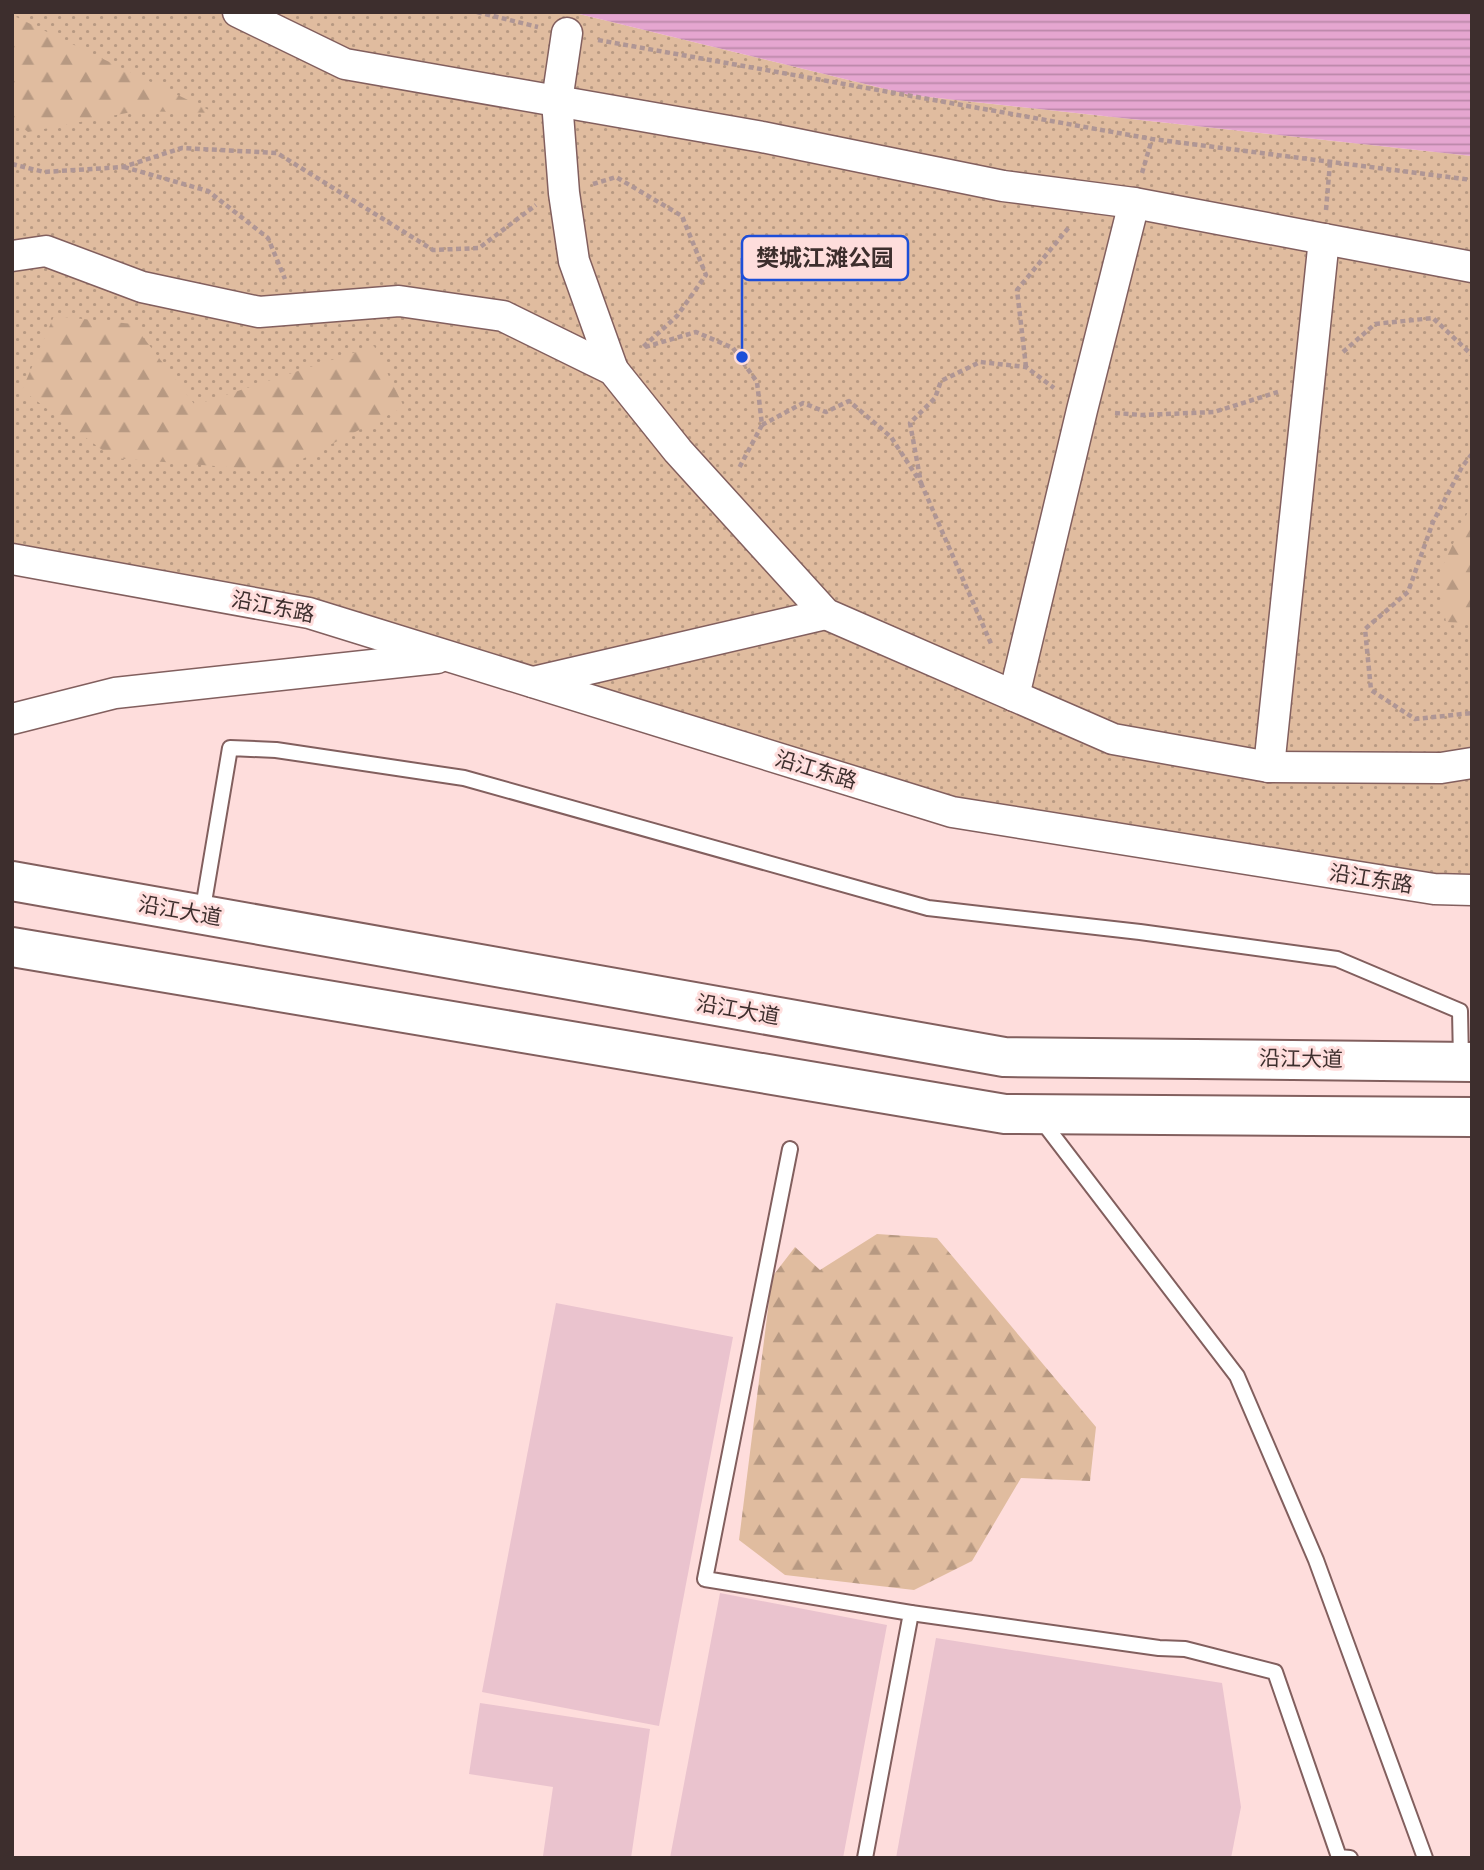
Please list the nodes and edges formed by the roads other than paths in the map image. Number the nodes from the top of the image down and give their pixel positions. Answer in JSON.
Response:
{"nodes":[{"id":1,"x":238,"y":12,"type":"edge"},
{"id":2,"x":567,"y":33,"type":"road end"},
{"id":3,"x":557,"y":101,"type":"junction"},
{"id":4,"x":1134,"y":203,"type":"junction"},
{"id":5,"x":1324,"y":239,"type":"junction"},
{"id":6,"x":12,"y":256,"type":"edge"},
{"id":7,"x":1472,"y":267,"type":"edge"},
{"id":8,"x":613,"y":370,"type":"junction"},
{"id":9,"x":12,"y":559,"type":"edge"},
{"id":10,"x":826,"y":614,"type":"junction"},
{"id":11,"x":450,"y":656,"type":"junction"},
{"id":12,"x":533,"y":682,"type":"junction"},
{"id":13,"x":1014,"y":696,"type":"junction"},
{"id":14,"x":12,"y":719,"type":"edge"},
{"id":15,"x":1472,"y":763,"type":"edge"},
{"id":16,"x":1269,"y":767,"type":"junction"},
{"id":17,"x":12,"y":881,"type":"edge"},
{"id":18,"x":1472,"y":890,"type":"edge"},
{"id":19,"x":202,"y":915,"type":"junction"},
{"id":20,"x":12,"y":947,"type":"edge"},
{"id":21,"x":1467,"y":1061,"type":"edge"},
{"id":22,"x":1037,"y":1115,"type":"junction"},
{"id":23,"x":1472,"y":1117,"type":"edge"},
{"id":24,"x":790,"y":1149,"type":"dead end"},
{"id":25,"x":911,"y":1613,"type":"junction"},
{"id":26,"x":865,"y":1858,"type":"edge"},
{"id":27,"x":1350,"y":1858,"type":"edge"},
{"id":28,"x":1425,"y":1858,"type":"edge"}],
"edges":[{"from":1,"to":3,"type":"street"},
{"from":2,"to":3,"type":"street"},
{"from":3,"to":4,"type":"street"},
{"from":3,"to":8,"type":"street"},
{"from":4,"to":5,"type":"street"},
{"from":4,"to":13,"type":"street"},
{"from":5,"to":7,"type":"street"},
{"from":5,"to":16,"type":"street"},
{"from":6,"to":8,"type":"street"},
{"from":8,"to":10,"type":"street"},
{"from":9,"to":11,"type":"street","name":"沿江东路"},
{"from":10,"to":12,"type":"street"},
{"from":10,"to":13,"type":"street"},
{"from":11,"to":12,"type":"street","name":"沿江东路"},
{"from":11,"to":14,"type":"street"},
{"from":12,"to":18,"type":"street","name":"沿江东路"},
{"from":13,"to":16,"type":"street"},
{"from":15,"to":16,"type":"street"},
{"from":17,"to":19,"type":"main road","name":"沿江大道"},
{"from":19,"to":21,"type":"main road","name":"沿江大道"},
{"from":19,"to":21,"type":"lane"},
{"from":20,"to":22,"type":"main road"},
{"from":22,"to":23,"type":"main road"},
{"from":22,"to":28,"type":"lane"},
{"from":24,"to":25,"type":"lane"},
{"from":25,"to":26,"type":"lane"},
{"from":25,"to":27,"type":"lane"}]}
